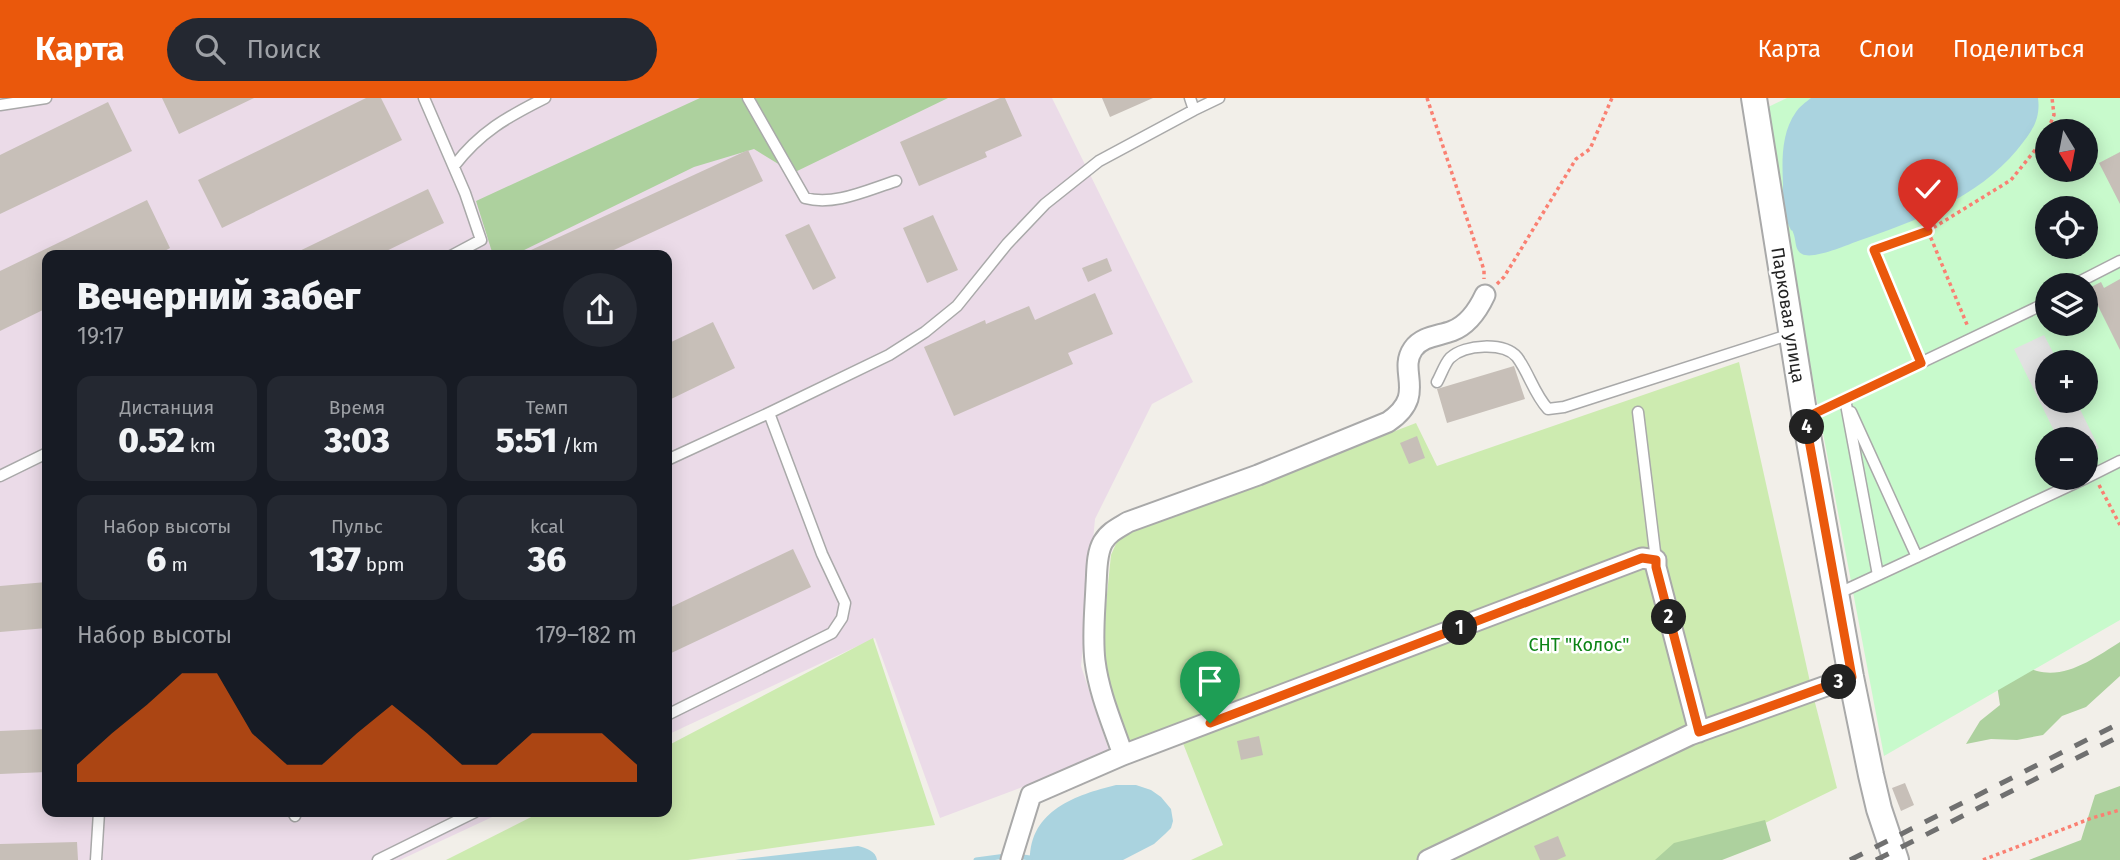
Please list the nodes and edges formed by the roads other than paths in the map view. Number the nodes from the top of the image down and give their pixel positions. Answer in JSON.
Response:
{"nodes":[{"id":1,"x":46,"y":98,"type":"edge"},
{"id":2,"x":424,"y":98,"type":"edge"},
{"id":3,"x":545,"y":98,"type":"edge"},
{"id":4,"x":748,"y":98,"type":"edge"},
{"id":5,"x":1189,"y":98,"type":"edge"},
{"id":6,"x":1219,"y":98,"type":"edge"},
{"id":7,"x":1754,"y":98,"type":"edge"},
{"id":8,"x":16,"y":100,"type":"edge"},
{"id":9,"x":0,"y":105,"type":"edge"},
{"id":10,"x":1194,"y":110,"type":"junction"},
{"id":11,"x":454,"y":166,"type":"junction"},
{"id":12,"x":896,"y":181,"type":"dead end"},
{"id":13,"x":462,"y":250,"type":"edge"},
{"id":14,"x":2120,"y":261,"type":"edge"},
{"id":15,"x":2096,"y":273,"type":"edge"},
{"id":16,"x":1485,"y":295,"type":"road end"},
{"id":17,"x":2035,"y":308,"type":"edge"},
{"id":18,"x":1791,"y":334,"type":"junction"},
{"id":19,"x":1437,"y":382,"type":"dead end"},
{"id":20,"x":1845,"y":399,"type":"junction"},
{"id":21,"x":1637,"y":412,"type":"dead end"},
{"id":22,"x":769,"y":414,"type":"junction"},
{"id":23,"x":1805,"y":418,"type":"junction"},
{"id":24,"x":42,"y":455,"type":"edge"},
{"id":25,"x":672,"y":458,"type":"edge"},
{"id":26,"x":2120,"y":461,"type":"edge"},
{"id":27,"x":2098,"y":472,"type":"edge"},
{"id":28,"x":0,"y":476,"type":"edge"},
{"id":29,"x":2060,"y":490,"type":"edge"},
{"id":30,"x":1917,"y":557,"type":"junction"},
{"id":31,"x":1656,"y":560,"type":"junction"},
{"id":32,"x":1878,"y":575,"type":"junction"},
{"id":33,"x":1837,"y":594,"type":"junction"},
{"id":34,"x":1852,"y":677,"type":"junction"},
{"id":35,"x":672,"y":713,"type":"edge"},
{"id":36,"x":1699,"y":732,"type":"junction"},
{"id":37,"x":1123,"y":755,"type":"junction"},
{"id":38,"x":99,"y":817,"type":"edge"},
{"id":39,"x":465,"y":817,"type":"edge"},
{"id":40,"x":96,"y":860,"type":"edge"},
{"id":41,"x":378,"y":860,"type":"edge"},
{"id":42,"x":1011,"y":860,"type":"edge"},
{"id":43,"x":1428,"y":860,"type":"edge"},
{"id":44,"x":1896,"y":860,"type":"edge"}],
"edges":[{"from":1,"to":8,"type":"lane"},
{"from":2,"to":11,"type":"lane"},
{"from":3,"to":11,"type":"lane"},
{"from":4,"to":12,"type":"lane"},
{"from":5,"to":10,"type":"lane"},
{"from":6,"to":10,"type":"lane"},
{"from":7,"to":18,"type":"street","name":"Парковая улица"},
{"from":8,"to":9,"type":"lane"},
{"from":10,"to":22,"type":"lane"},
{"from":11,"to":13,"type":"lane"},
{"from":14,"to":15,"type":"lane"},
{"from":16,"to":37,"type":"street"},
{"from":17,"to":20,"type":"lane"},
{"from":18,"to":19,"type":"lane"},
{"from":18,"to":23,"type":"street","name":"Парковая улица"},
{"from":20,"to":23,"type":"lane"},
{"from":20,"to":30,"type":"lane"},
{"from":20,"to":32,"type":"lane"},
{"from":21,"to":31,"type":"lane"},
{"from":22,"to":25,"type":"lane"},
{"from":22,"to":35,"type":"lane"},
{"from":23,"to":33,"type":"street","name":"Парковая улица"},
{"from":24,"to":28,"type":"lane"},
{"from":26,"to":27,"type":"lane"},
{"from":29,"to":30,"type":"lane"},
{"from":30,"to":32,"type":"lane"},
{"from":31,"to":36,"type":"street"},
{"from":31,"to":37,"type":"street"},
{"from":32,"to":33,"type":"lane"},
{"from":33,"to":34,"type":"street","name":"Парковая улица"},
{"from":34,"to":36,"type":"street"},
{"from":34,"to":44,"type":"street","name":"Парковая улица"},
{"from":36,"to":43,"type":"street"},
{"from":37,"to":42,"type":"street"},
{"from":38,"to":40,"type":"lane"},
{"from":39,"to":41,"type":"lane"}]}
